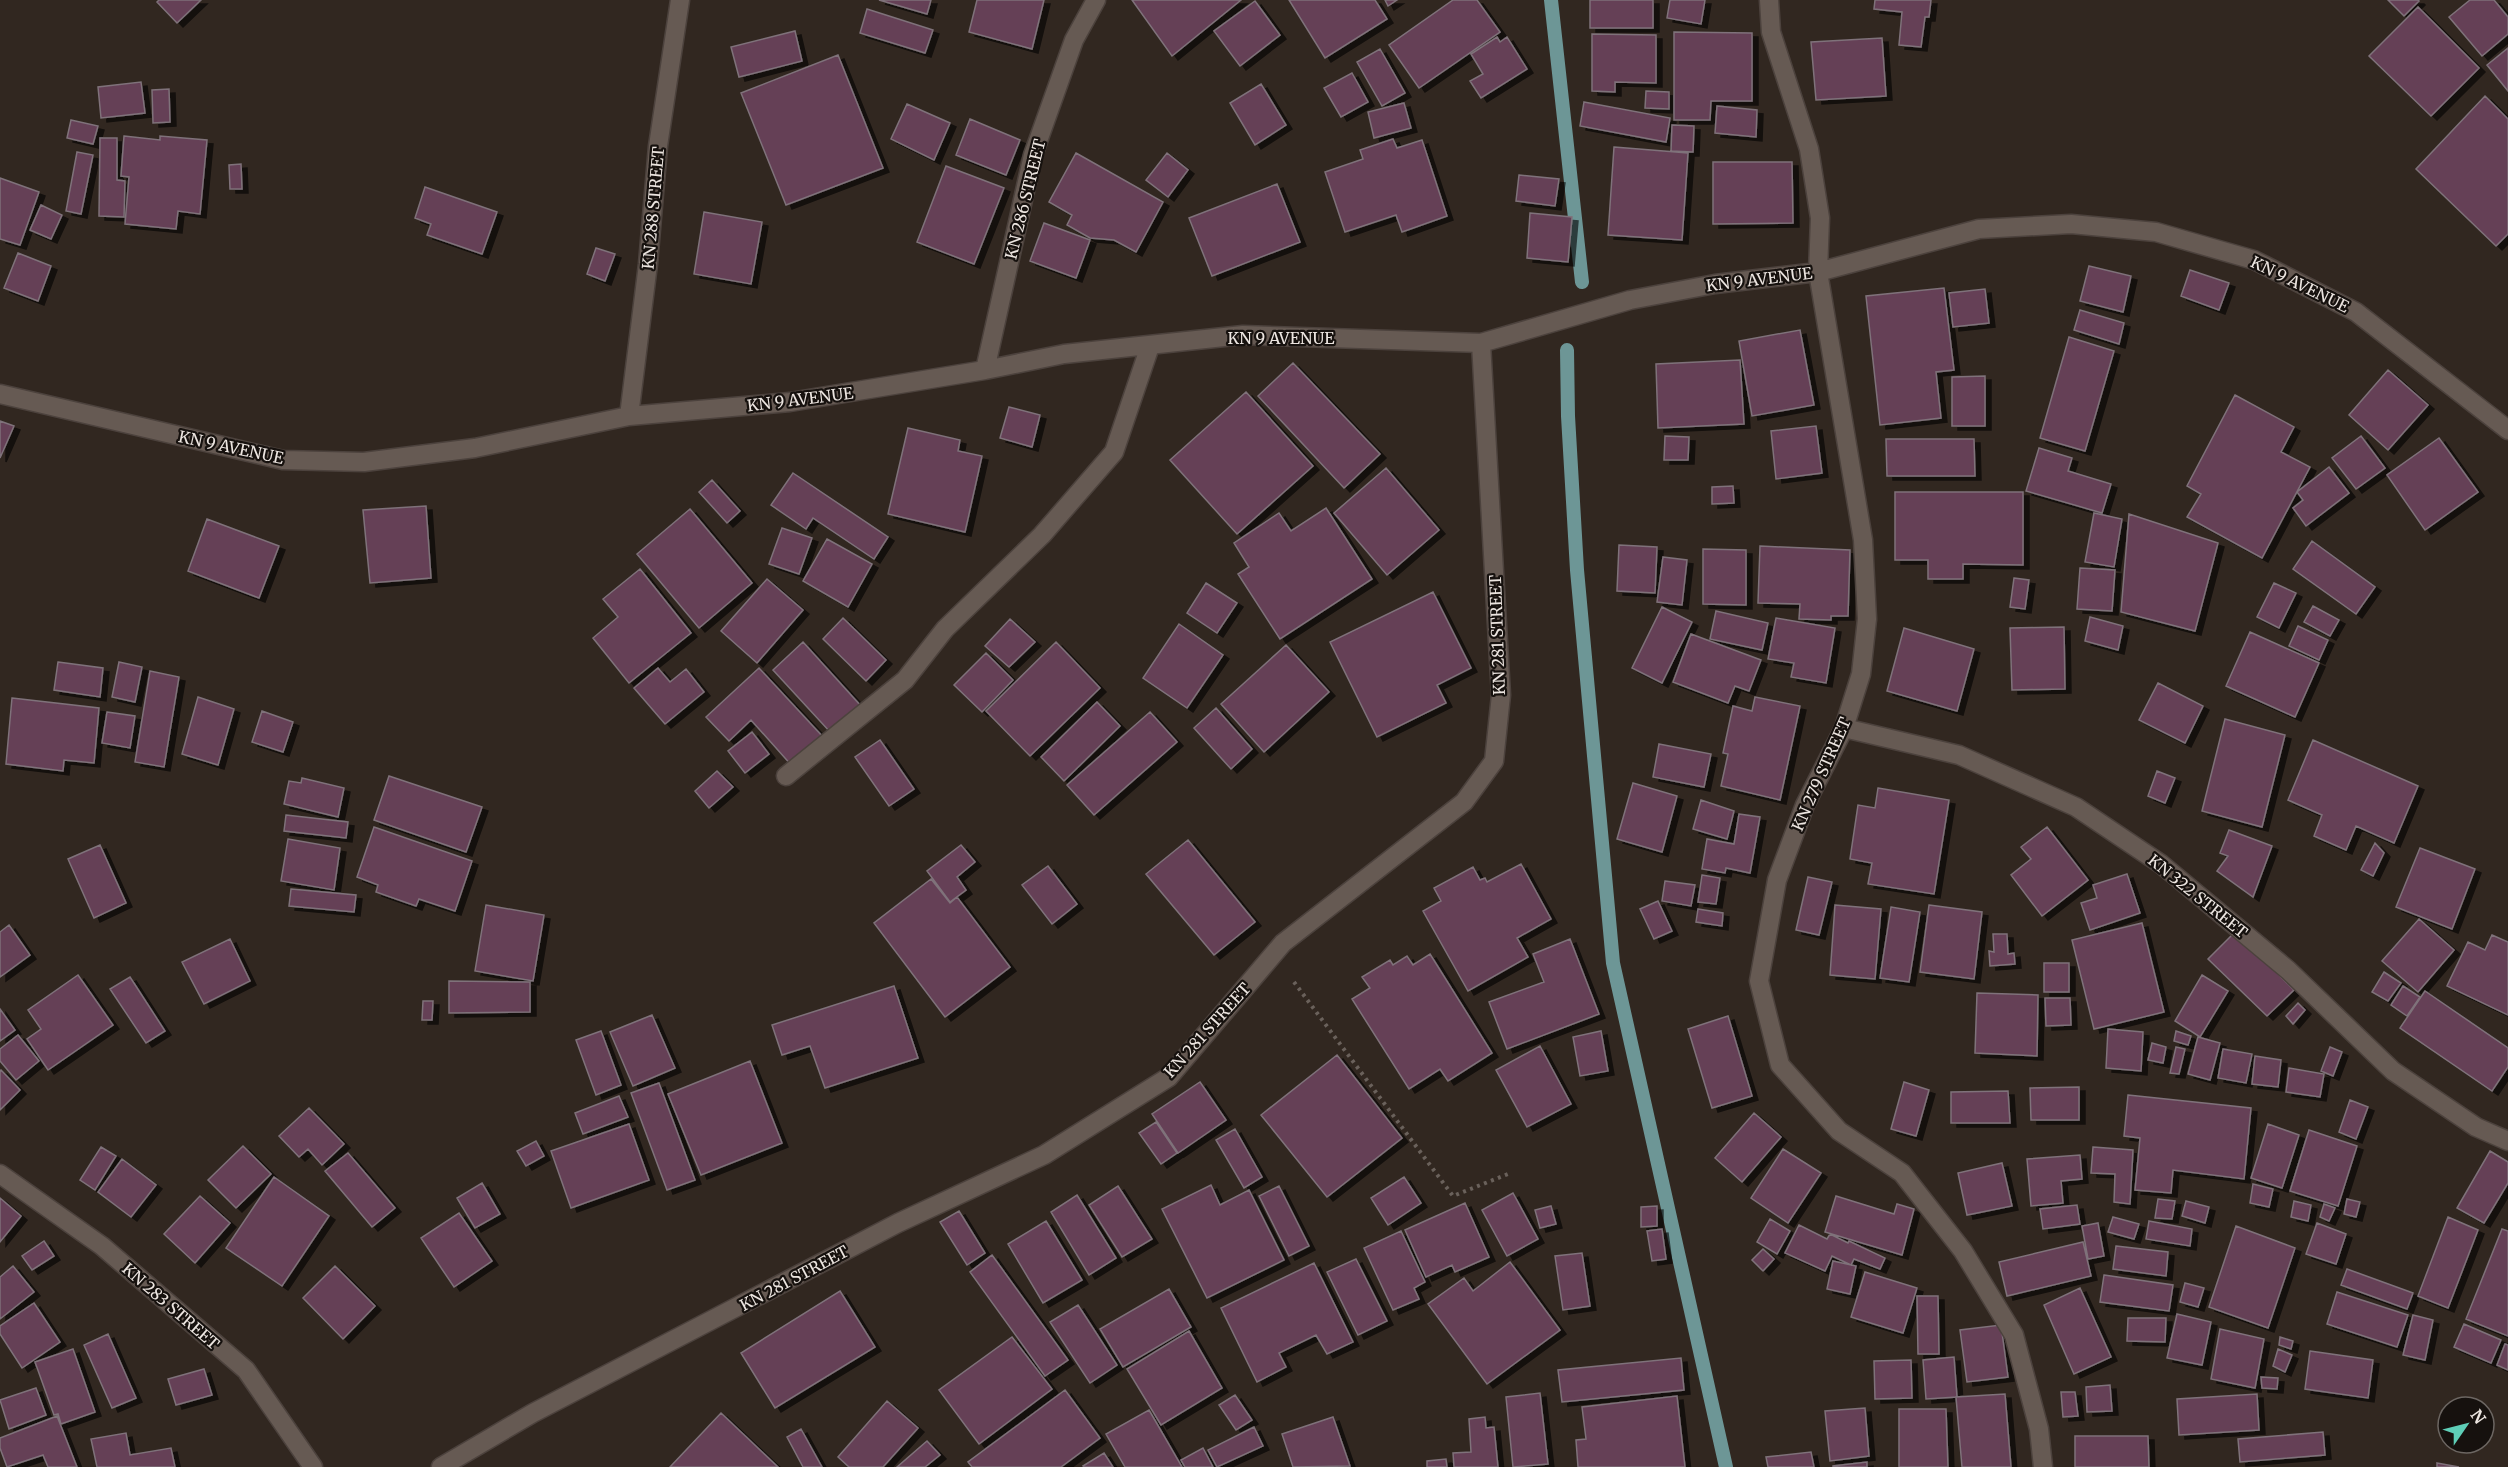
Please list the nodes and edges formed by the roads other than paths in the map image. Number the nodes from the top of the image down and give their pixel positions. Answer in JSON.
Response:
{"nodes":[{"id":1,"x":680,"y":0,"type":"edge"},
{"id":2,"x":1096,"y":0,"type":"edge"},
{"id":3,"x":1769,"y":0,"type":"edge"},
{"id":4,"x":1818,"y":272,"type":"junction"},
{"id":5,"x":1481,"y":343,"type":"junction"},
{"id":6,"x":1150,"y":346,"type":"junction"},
{"id":7,"x":985,"y":370,"type":"junction"},
{"id":8,"x":0,"y":394,"type":"edge"},
{"id":9,"x":629,"y":416,"type":"junction"},
{"id":10,"x":2508,"y":430,"type":"edge"},
{"id":11,"x":1844,"y":728,"type":"junction"},
{"id":12,"x":786,"y":776,"type":"dead end"},
{"id":13,"x":2508,"y":1141,"type":"edge"},
{"id":14,"x":0,"y":1174,"type":"edge"},
{"id":15,"x":313,"y":1467,"type":"edge"},
{"id":16,"x":441,"y":1467,"type":"edge"},
{"id":17,"x":2043,"y":1467,"type":"edge"}],
"edges":[{"from":1,"to":9,"type":"street","name":"KN 288 STREET"},
{"from":2,"to":7,"type":"street","name":"KN 286 STREET"},
{"from":3,"to":4,"type":"street","name":"KN 279 STREET"},
{"from":4,"to":5,"type":"street","name":"KN 9 AVENUE"},
{"from":4,"to":10,"type":"street","name":"KN 9 AVENUE"},
{"from":4,"to":11,"type":"street","name":"KN 279 STREET"},
{"from":5,"to":6,"type":"street","name":"KN 9 AVENUE"},
{"from":5,"to":16,"type":"street","name":"KN 281 STREET"},
{"from":6,"to":7,"type":"street","name":"KN 9 AVENUE"},
{"from":6,"to":12,"type":"street"},
{"from":7,"to":9,"type":"street","name":"KN 9 AVENUE"},
{"from":8,"to":9,"type":"street","name":"KN 9 AVENUE"},
{"from":11,"to":13,"type":"street","name":"KN 322 STREET"},
{"from":11,"to":17,"type":"street","name":"KN 279 STREET"},
{"from":14,"to":15,"type":"street","name":"KN 283 STREET"}]}
